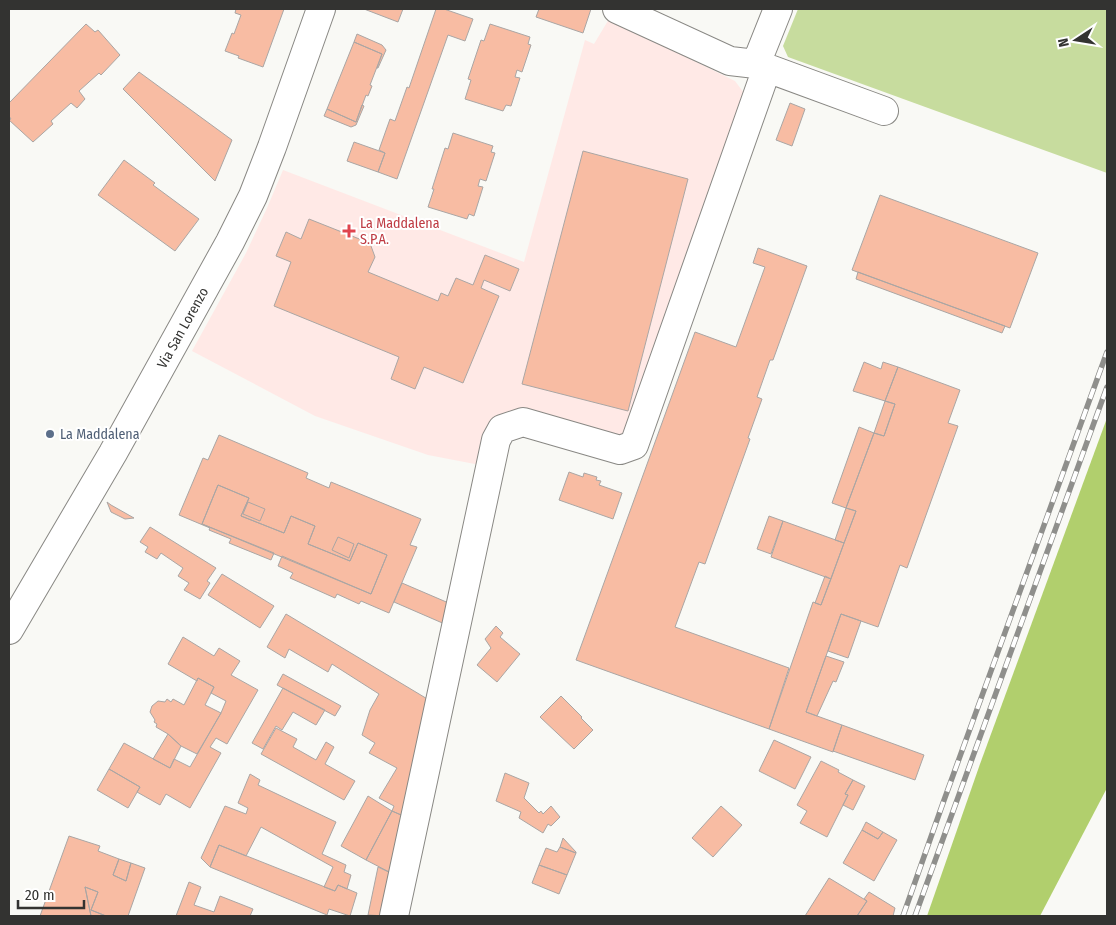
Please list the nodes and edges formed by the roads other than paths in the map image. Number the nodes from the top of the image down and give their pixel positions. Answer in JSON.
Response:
{"nodes":[{"id":1,"x":321,"y":9,"type":"edge"},
{"id":2,"x":617,"y":9,"type":"edge"},
{"id":3,"x":778,"y":9,"type":"edge"},
{"id":4,"x":762,"y":66,"type":"junction"},
{"id":5,"x":884,"y":111,"type":"dead end"},
{"id":6,"x":9,"y":630,"type":"edge"},
{"id":7,"x":394,"y":916,"type":"edge"}],
"edges":[{"from":1,"to":6,"type":"street","name":"Via San Lorenzo"},
{"from":2,"to":4,"type":"street"},
{"from":3,"to":4,"type":"street"},
{"from":4,"to":5,"type":"street"},
{"from":4,"to":7,"type":"street"}]}
